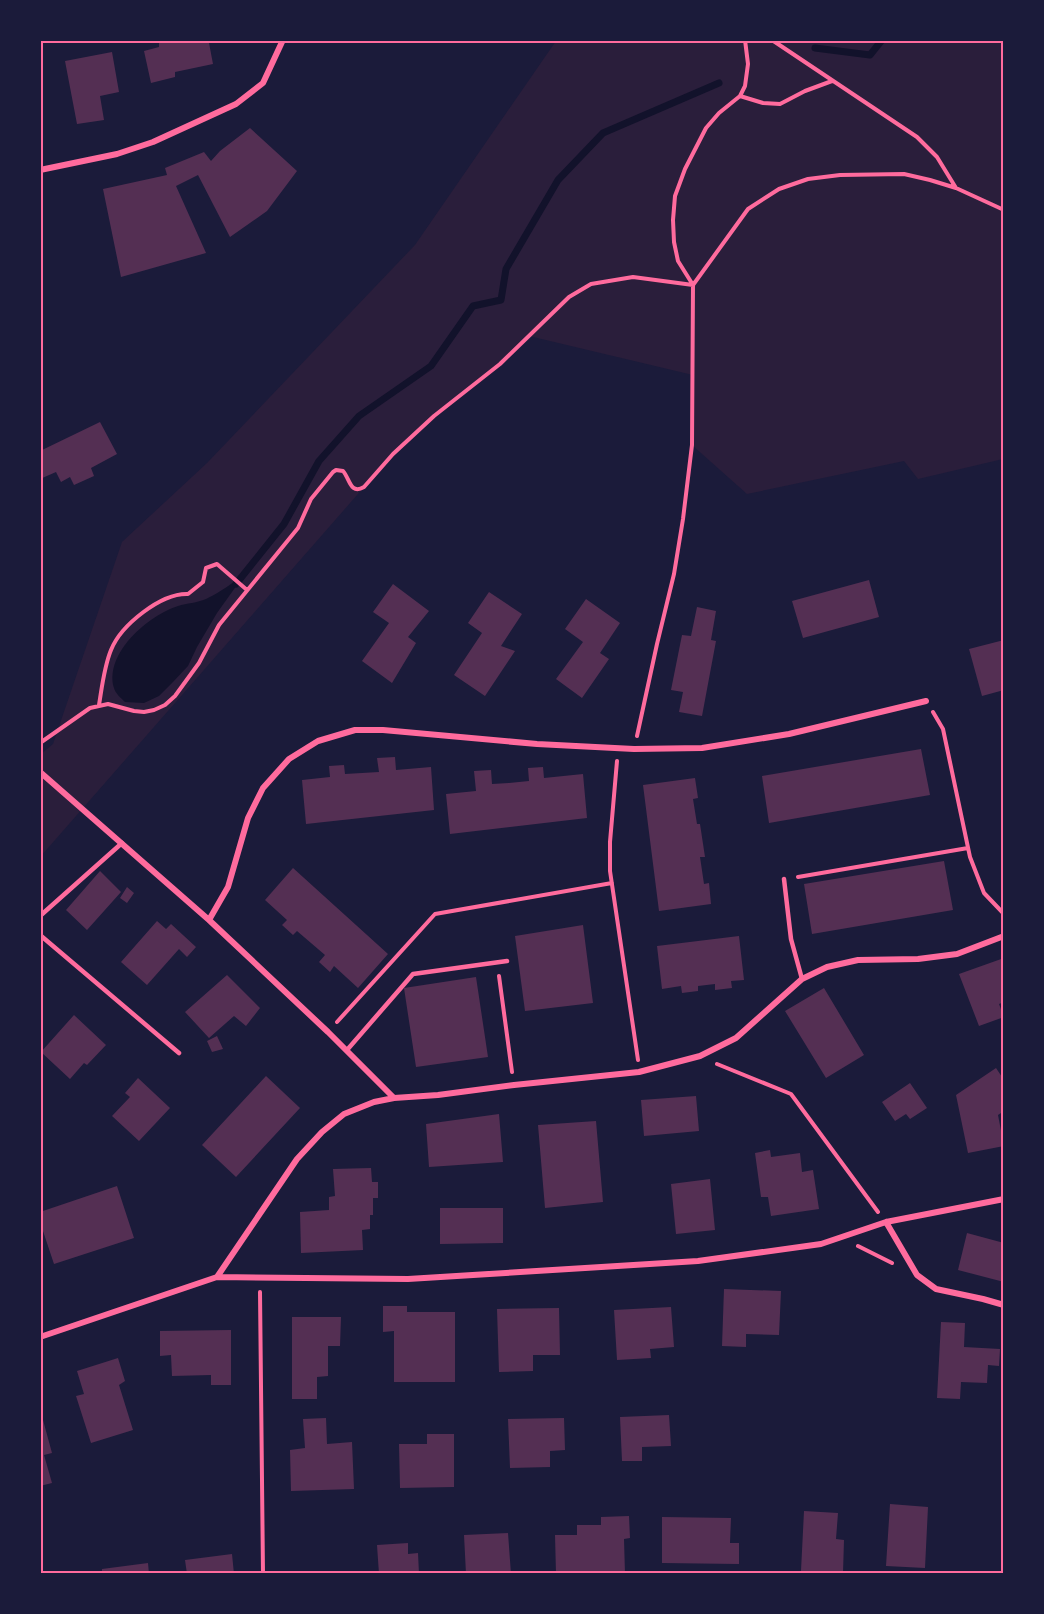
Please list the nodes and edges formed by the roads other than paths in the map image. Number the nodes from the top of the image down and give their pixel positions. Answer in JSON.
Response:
{"nodes":[{"id":1,"x":282,"y":42,"type":"dead end"},
{"id":2,"x":40,"y":170,"type":"edge"},
{"id":3,"x":926,"y":701,"type":"road end"},
{"id":4,"x":40,"y":772,"type":"edge"},
{"id":5,"x":122,"y":843,"type":"junction"},
{"id":6,"x":784,"y":879,"type":"road end"},
{"id":7,"x":40,"y":916,"type":"edge"},
{"id":8,"x":209,"y":920,"type":"junction"},
{"id":9,"x":40,"y":935,"type":"edge"},
{"id":10,"x":1004,"y":936,"type":"edge"},
{"id":11,"x":507,"y":961,"type":"dead end"},
{"id":12,"x":802,"y":979,"type":"junction"},
{"id":13,"x":347,"y":1050,"type":"junction"},
{"id":14,"x":179,"y":1053,"type":"dead end"},
{"id":15,"x":394,"y":1098,"type":"junction"},
{"id":16,"x":1004,"y":1199,"type":"edge"},
{"id":17,"x":886,"y":1222,"type":"junction"},
{"id":18,"x":217,"y":1277,"type":"junction"},
{"id":19,"x":1004,"y":1305,"type":"edge"},
{"id":20,"x":40,"y":1337,"type":"edge"}],
"edges":[{"from":1,"to":2,"type":"street"},
{"from":3,"to":8,"type":"street"},
{"from":4,"to":5,"type":"street"},
{"from":5,"to":7,"type":"lane"},
{"from":5,"to":8,"type":"street"},
{"from":6,"to":12,"type":"lane"},
{"from":8,"to":13,"type":"street"},
{"from":9,"to":14,"type":"lane"},
{"from":10,"to":12,"type":"street"},
{"from":11,"to":13,"type":"lane"},
{"from":12,"to":15,"type":"street"},
{"from":13,"to":15,"type":"street"},
{"from":15,"to":18,"type":"street"},
{"from":16,"to":17,"type":"street"},
{"from":17,"to":18,"type":"street"},
{"from":17,"to":19,"type":"street"},
{"from":18,"to":20,"type":"street"}]}
